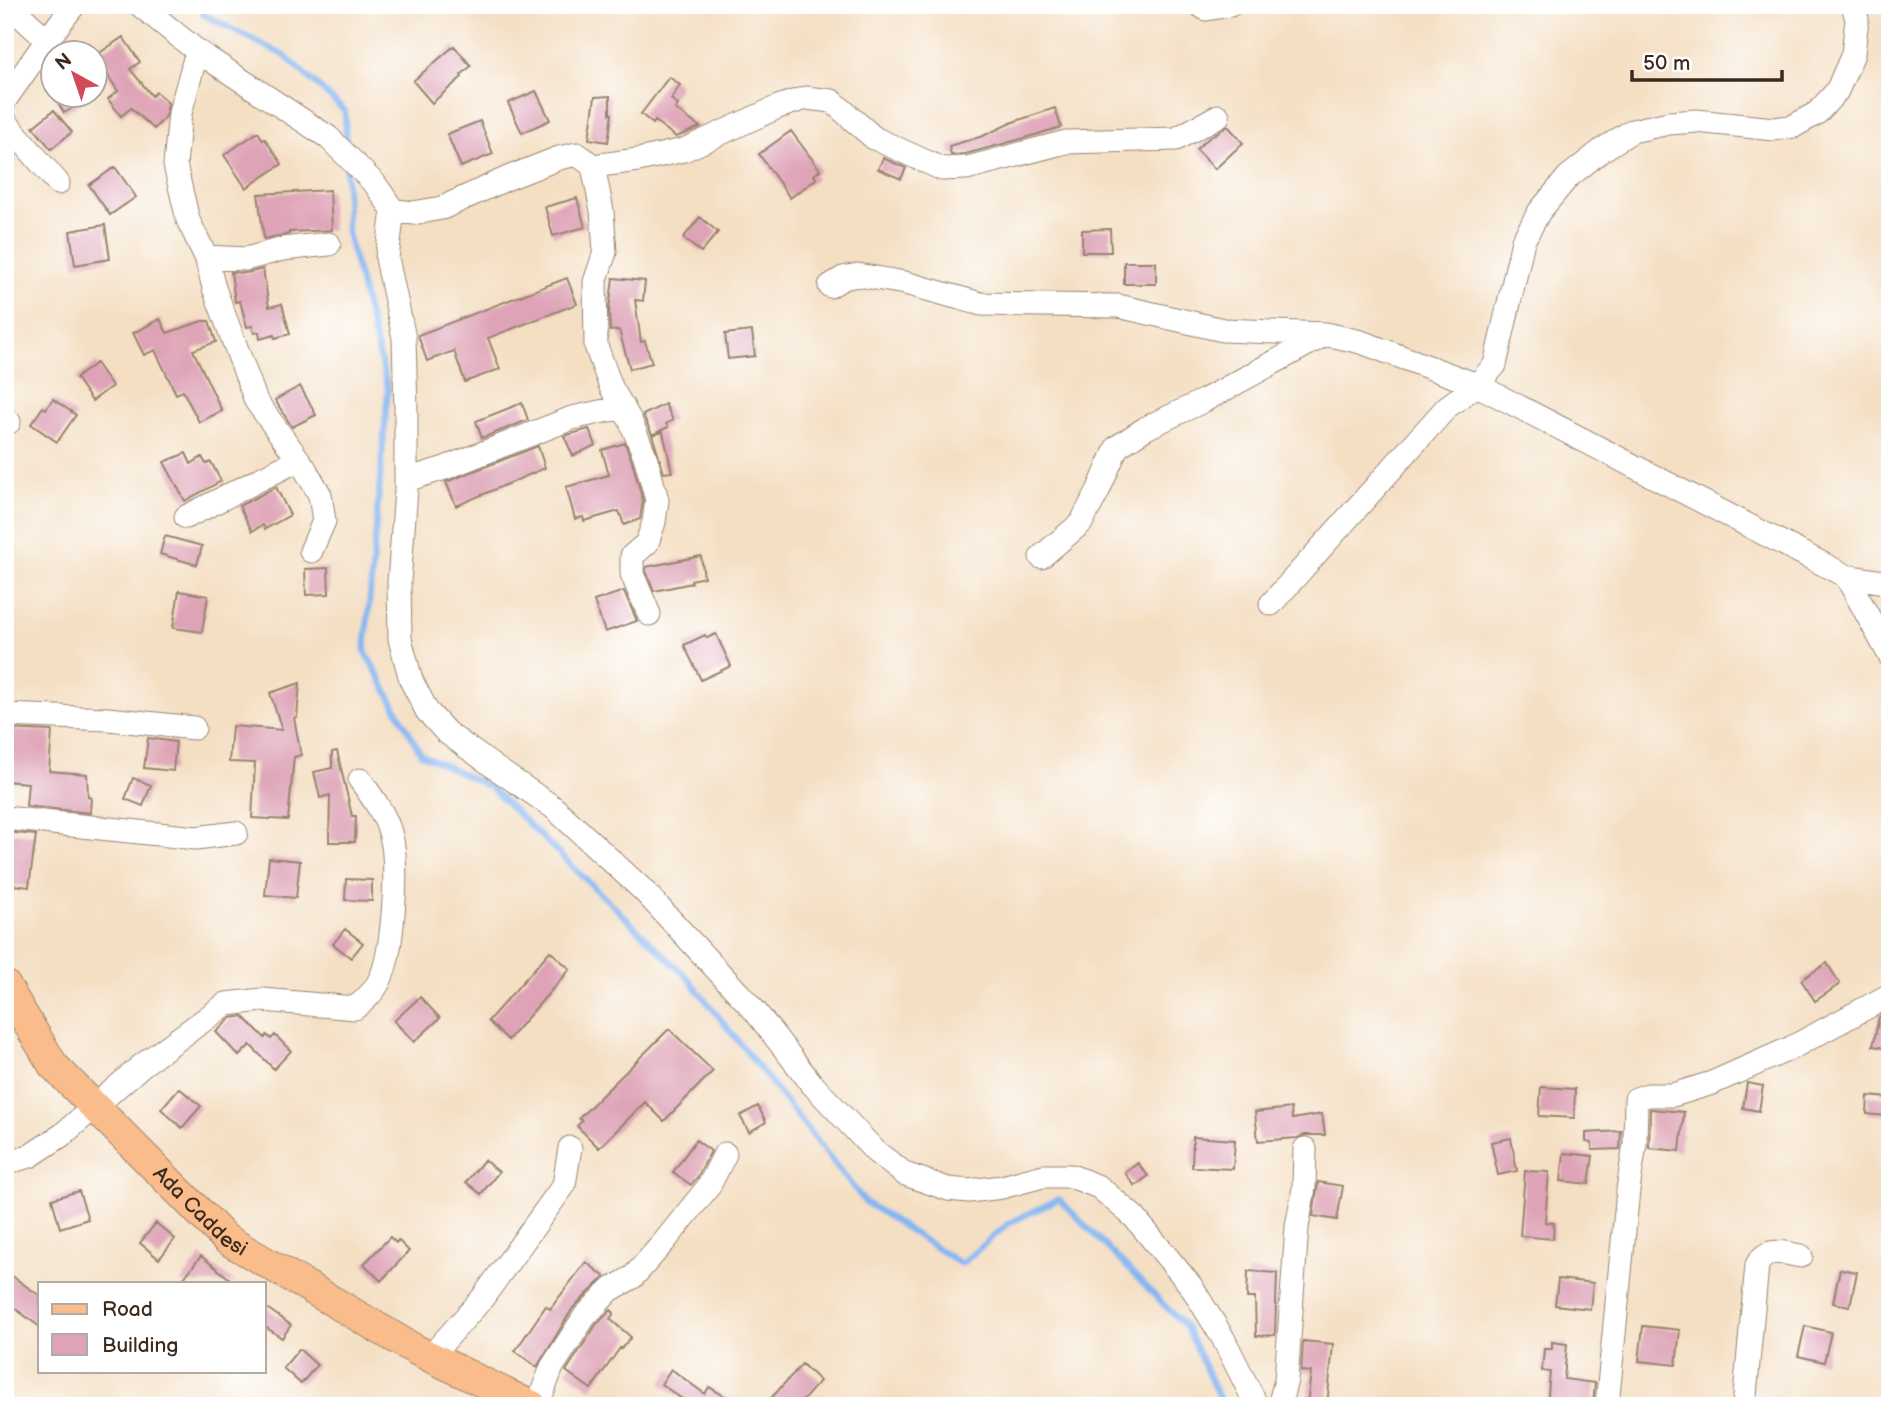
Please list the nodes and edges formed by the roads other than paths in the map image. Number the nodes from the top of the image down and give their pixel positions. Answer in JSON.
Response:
{"nodes":[{"id":1,"x":9,"y":5,"type":"edge"},
{"id":2,"x":74,"y":5,"type":"edge"},
{"id":3,"x":140,"y":5,"type":"edge"},
{"id":4,"x":1200,"y":5,"type":"edge"},
{"id":5,"x":1230,"y":5,"type":"edge"},
{"id":6,"x":1853,"y":5,"type":"edge"},
{"id":7,"x":45,"y":38,"type":"edge"},
{"id":8,"x":49,"y":38,"type":"edge"},
{"id":9,"x":197,"y":51,"type":"junction"},
{"id":10,"x":38,"y":53,"type":"edge"},
{"id":11,"x":5,"y":100,"type":"edge"},
{"id":12,"x":1219,"y":116,"type":"dead end"},
{"id":13,"x":5,"y":121,"type":"edge"},
{"id":14,"x":593,"y":166,"type":"junction"},
{"id":15,"x":58,"y":183,"type":"dead end"},
{"id":16,"x":393,"y":210,"type":"junction"},
{"id":17,"x":329,"y":244,"type":"dead end"},
{"id":18,"x":206,"y":257,"type":"junction"},
{"id":19,"x":830,"y":286,"type":"dead end"},
{"id":20,"x":1326,"y":334,"type":"junction"},
{"id":21,"x":1477,"y":385,"type":"junction"},
{"id":22,"x":623,"y":407,"type":"junction"},
{"id":23,"x":298,"y":460,"type":"junction"},
{"id":24,"x":406,"y":480,"type":"junction"},
{"id":25,"x":186,"y":517,"type":"dead end"},
{"id":26,"x":311,"y":551,"type":"dead end"},
{"id":27,"x":1041,"y":557,"type":"dead end"},
{"id":28,"x":1846,"y":576,"type":"junction"},
{"id":29,"x":1890,"y":583,"type":"edge"},
{"id":30,"x":1271,"y":604,"type":"dead end"},
{"id":31,"x":649,"y":614,"type":"dead end"},
{"id":32,"x":1890,"y":656,"type":"edge"},
{"id":33,"x":5,"y":715,"type":"edge"},
{"id":34,"x":194,"y":728,"type":"dead end"},
{"id":35,"x":360,"y":780,"type":"dead end"},
{"id":36,"x":5,"y":818,"type":"edge"},
{"id":37,"x":236,"y":833,"type":"dead end"},
{"id":38,"x":5,"y":985,"type":"edge"},
{"id":39,"x":1890,"y":995,"type":"edge"},
{"id":40,"x":94,"y":1107,"type":"junction"},
{"id":41,"x":570,"y":1148,"type":"dead end"},
{"id":42,"x":1305,"y":1149,"type":"dead end"},
{"id":43,"x":725,"y":1154,"type":"dead end"},
{"id":44,"x":5,"y":1163,"type":"edge"},
{"id":45,"x":1801,"y":1255,"type":"dead end"},
{"id":46,"x":430,"y":1357,"type":"junction"},
{"id":47,"x":534,"y":1406,"type":"edge"},
{"id":48,"x":1257,"y":1406,"type":"edge"},
{"id":49,"x":1279,"y":1406,"type":"edge"},
{"id":50,"x":1606,"y":1406,"type":"edge"},
{"id":51,"x":1744,"y":1406,"type":"edge"}],
"edges":[{"from":1,"to":7,"type":"street"},
{"from":2,"to":8,"type":"street"},
{"from":3,"to":9,"type":"street"},
{"from":4,"to":5,"type":"street"},
{"from":6,"to":21,"type":"street"},
{"from":9,"to":16,"type":"street"},
{"from":9,"to":18,"type":"street"},
{"from":10,"to":11,"type":"street"},
{"from":12,"to":14,"type":"street"},
{"from":13,"to":15,"type":"street"},
{"from":14,"to":16,"type":"street"},
{"from":14,"to":22,"type":"street"},
{"from":16,"to":24,"type":"street"},
{"from":17,"to":18,"type":"street"},
{"from":18,"to":23,"type":"street"},
{"from":19,"to":20,"type":"street"},
{"from":20,"to":21,"type":"street"},
{"from":20,"to":27,"type":"street"},
{"from":21,"to":28,"type":"street"},
{"from":21,"to":30,"type":"street"},
{"from":22,"to":24,"type":"street"},
{"from":22,"to":31,"type":"street"},
{"from":23,"to":25,"type":"street"},
{"from":23,"to":26,"type":"street"},
{"from":24,"to":48,"type":"street"},
{"from":28,"to":29,"type":"street"},
{"from":28,"to":32,"type":"street"},
{"from":33,"to":34,"type":"street"},
{"from":35,"to":40,"type":"street"},
{"from":36,"to":37,"type":"street"},
{"from":38,"to":40,"type":"main road","name":"Ada Caddesi"},
{"from":39,"to":50,"type":"street"},
{"from":40,"to":44,"type":"street"},
{"from":40,"to":46,"type":"main road","name":"Ada Caddesi"},
{"from":41,"to":46,"type":"street"},
{"from":42,"to":49,"type":"street"},
{"from":43,"to":47,"type":"street"},
{"from":45,"to":51,"type":"street"},
{"from":46,"to":47,"type":"main road","name":"Ada Caddesi"}]}
